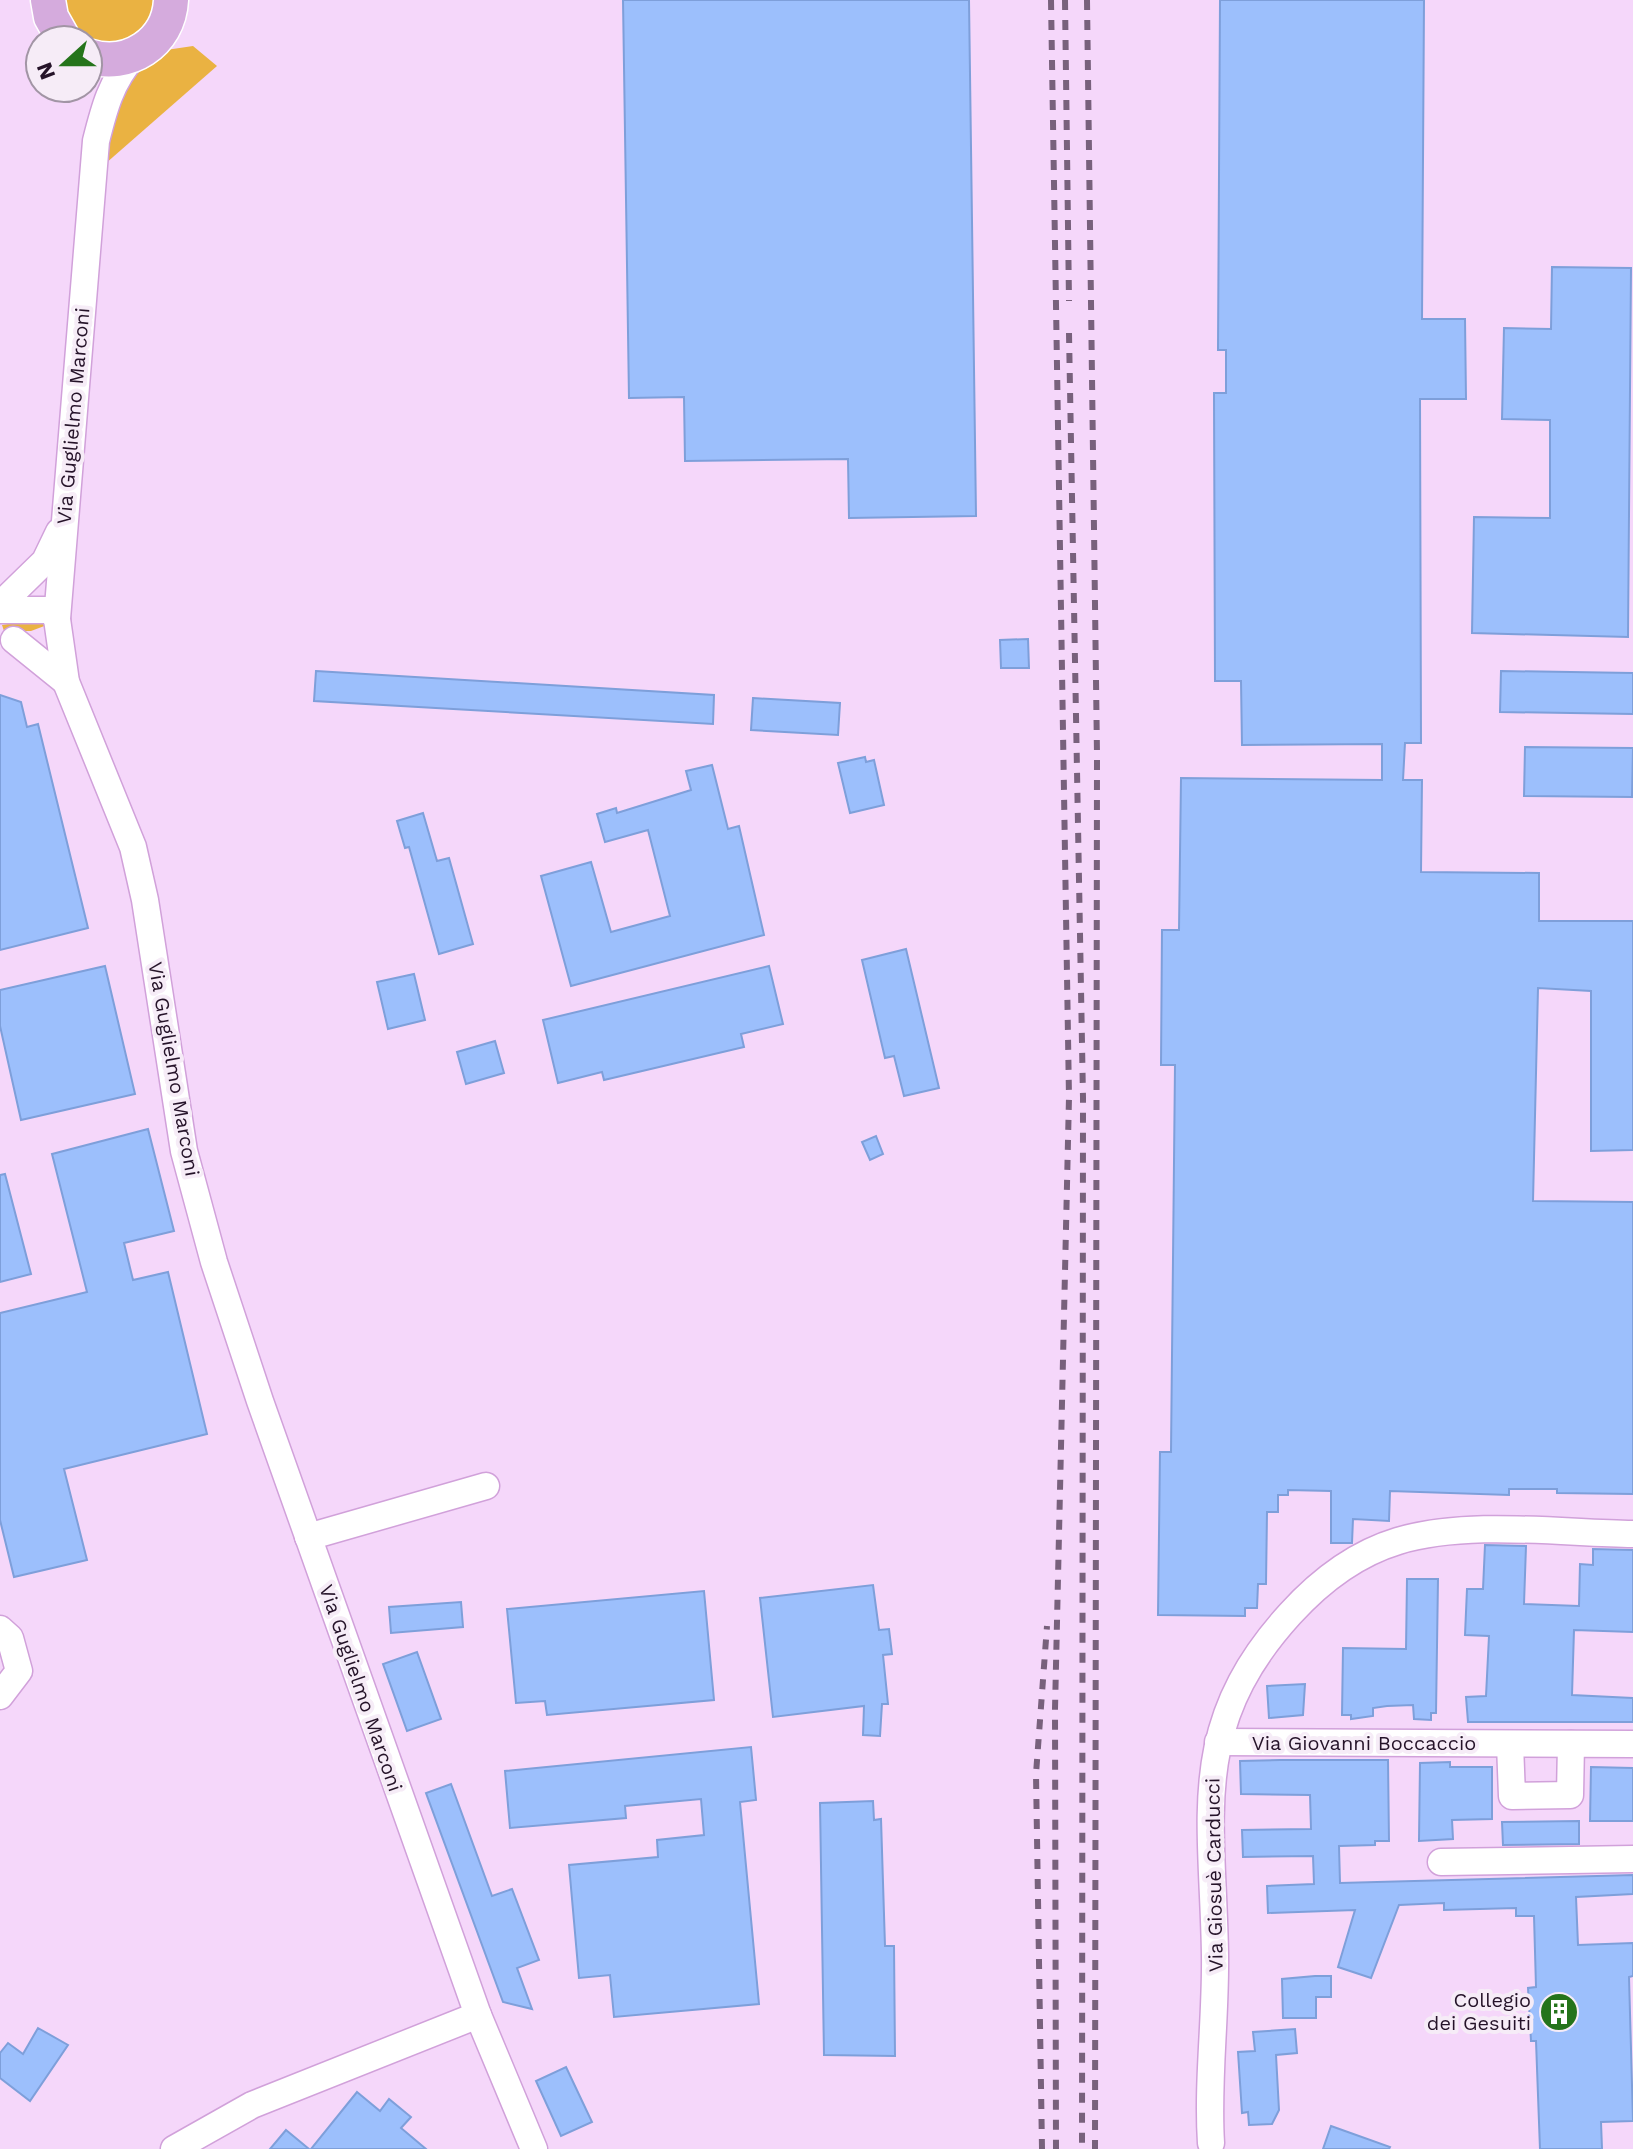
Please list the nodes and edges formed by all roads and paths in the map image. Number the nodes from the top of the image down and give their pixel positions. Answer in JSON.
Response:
{"nodes":[{"id":1,"x":48,"y":0,"type":"edge"},
{"id":2,"x":171,"y":0,"type":"edge"},
{"id":3,"x":55,"y":24,"type":"edge"},
{"id":4,"x":134,"y":56,"type":"junction"},
{"id":5,"x":104,"y":59,"type":"edge"},
{"id":6,"x":91,"y":104,"type":"edge"},
{"id":7,"x":96,"y":141,"type":"junction"},
{"id":8,"x":63,"y":522,"type":"junction"},
{"id":9,"x":0,"y":607,"type":"edge"},
{"id":10,"x":57,"y":619,"type":"junction"},
{"id":11,"x":7,"y":640,"type":"edge"},
{"id":12,"x":66,"y":682,"type":"junction"},
{"id":13,"x":486,"y":1486,"type":"dead end"},
{"id":14,"x":1633,"y":1534,"type":"edge"},
{"id":15,"x":308,"y":1537,"type":"junction"},
{"id":16,"x":0,"y":1629,"type":"edge"},
{"id":17,"x":0,"y":1696,"type":"edge"},
{"id":18,"x":1218,"y":1742,"type":"junction"},
{"id":19,"x":1510,"y":1744,"type":"junction"},
{"id":20,"x":1571,"y":1744,"type":"junction"},
{"id":21,"x":1633,"y":1744,"type":"edge"},
{"id":22,"x":1633,"y":1859,"type":"edge"},
{"id":23,"x":1441,"y":1862,"type":"dead end"},
{"id":24,"x":478,"y":2015,"type":"junction"},
{"id":25,"x":1212,"y":2147,"type":"edge"},
{"id":26,"x":174,"y":2149,"type":"edge"},
{"id":27,"x":534,"y":2149,"type":"edge"}],
"edges":[{"from":1,"to":3,"type":"main road"},
{"from":2,"to":4,"type":"main road"},
{"from":4,"to":5,"type":"main road"},
{"from":4,"to":7,"type":"street","name":"Via Guglielmo Marconi"},
{"from":6,"to":7,"type":"street","name":"Via Guglielmo Marconi"},
{"from":7,"to":8,"type":"street","name":"Via Guglielmo Marconi"},
{"from":8,"to":9,"type":"street"},
{"from":8,"to":10,"type":"street","name":"Via Guglielmo Marconi"},
{"from":9,"to":10,"type":"street"},
{"from":10,"to":11,"type":"street"},
{"from":10,"to":12,"type":"street","name":"Via Guglielmo Marconi"},
{"from":11,"to":12,"type":"street"},
{"from":12,"to":15,"type":"street","name":"Via Guglielmo Marconi"},
{"from":13,"to":15,"type":"street"},
{"from":14,"to":18,"type":"street","name":"Via Giosuè Carducci"},
{"from":15,"to":24,"type":"street","name":"Via Guglielmo Marconi"},
{"from":16,"to":17,"type":"street"},
{"from":18,"to":19,"type":"street","name":"Via Giovanni Boccaccio"},
{"from":18,"to":25,"type":"street","name":"Via Giosuè Carducci"},
{"from":19,"to":20,"type":"street","name":"Via Giovanni Boccaccio"},
{"from":19,"to":20,"type":"street"},
{"from":20,"to":21,"type":"street","name":"Via Giovanni Boccaccio"},
{"from":22,"to":23,"type":"street"},
{"from":24,"to":26,"type":"street"},
{"from":24,"to":27,"type":"street","name":"Via Guglielmo Marconi"}]}
